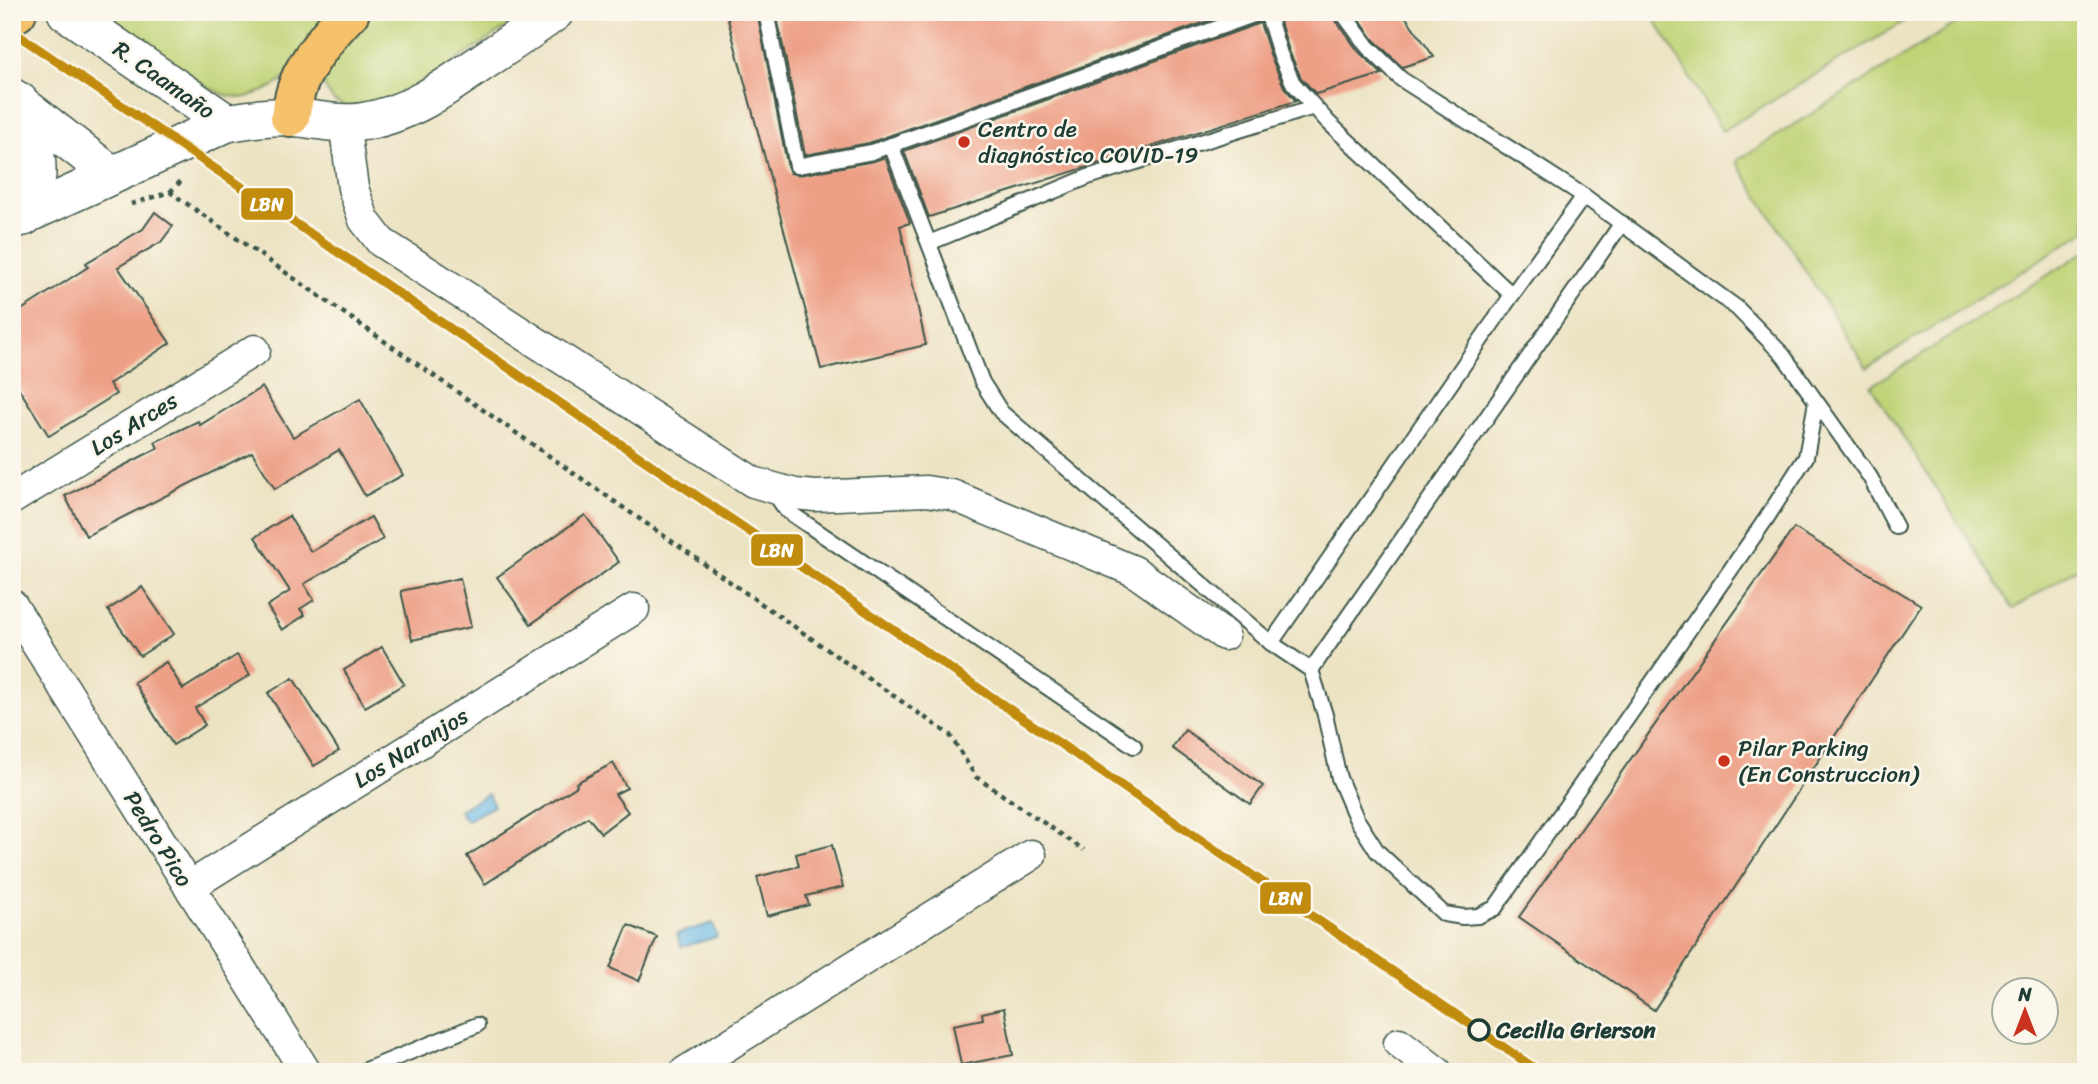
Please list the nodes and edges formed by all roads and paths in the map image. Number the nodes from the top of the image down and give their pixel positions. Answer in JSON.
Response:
{"nodes":[{"id":1,"x":18,"y":12,"type":"edge"},
{"id":2,"x":66,"y":12,"type":"edge"},
{"id":3,"x":350,"y":12,"type":"edge"},
{"id":4,"x":555,"y":12,"type":"edge"},
{"id":5,"x":766,"y":12,"type":"edge"},
{"id":6,"x":1264,"y":12,"type":"edge"},
{"id":7,"x":1342,"y":12,"type":"edge"},
{"id":8,"x":12,"y":15,"type":"edge"},
{"id":9,"x":16,"y":99,"type":"edge"},
{"id":10,"x":1314,"y":107,"type":"junction"},
{"id":11,"x":290,"y":117,"type":"junction"},
{"id":12,"x":344,"y":122,"type":"junction"},
{"id":13,"x":227,"y":123,"type":"junction"},
{"id":14,"x":891,"y":145,"type":"junction"},
{"id":15,"x":116,"y":191,"type":"junction"},
{"id":16,"x":1584,"y":196,"type":"junction"},
{"id":17,"x":18,"y":219,"type":"edge"},
{"id":18,"x":1622,"y":223,"type":"junction"},
{"id":19,"x":929,"y":243,"type":"junction"},
{"id":20,"x":1512,"y":295,"type":"junction"},
{"id":21,"x":255,"y":350,"type":"dead end"},
{"id":22,"x":1816,"y":402,"type":"junction"},
{"id":23,"x":771,"y":487,"type":"junction"},
{"id":24,"x":12,"y":499,"type":"edge"},
{"id":25,"x":1896,"y":527,"type":"dead end"},
{"id":26,"x":12,"y":605,"type":"edge"},
{"id":27,"x":634,"y":609,"type":"dead end"},
{"id":28,"x":1224,"y":635,"type":"dead end"},
{"id":29,"x":1271,"y":643,"type":"junction"},
{"id":30,"x":1311,"y":670,"type":"junction"},
{"id":31,"x":1134,"y":746,"type":"dead end"},
{"id":32,"x":1084,"y":850,"type":"dead end"},
{"id":33,"x":1031,"y":855,"type":"dead end"},
{"id":34,"x":189,"y":887,"type":"junction"},
{"id":35,"x":477,"y":1025,"type":"dead end"},
{"id":36,"x":1399,"y":1044,"type":"dead end"},
{"id":37,"x":306,"y":1072,"type":"edge"},
{"id":38,"x":361,"y":1072,"type":"edge"},
{"id":39,"x":685,"y":1072,"type":"edge"},
{"id":40,"x":1437,"y":1072,"type":"edge"}],
"edges":[{"from":1,"to":8,"type":"highway"},
{"from":2,"to":13,"type":"street","name":"R. Caamaño"},
{"from":3,"to":11,"type":"highway"},
{"from":4,"to":12,"type":"street"},
{"from":5,"to":14,"type":"lane"},
{"from":6,"to":10,"type":"lane"},
{"from":6,"to":14,"type":"lane"},
{"from":7,"to":16,"type":"lane"},
{"from":9,"to":15,"type":"street"},
{"from":9,"to":17,"type":"street"},
{"from":10,"to":19,"type":"lane"},
{"from":10,"to":20,"type":"lane"},
{"from":11,"to":12,"type":"street"},
{"from":11,"to":13,"type":"street"},
{"from":12,"to":23,"type":"street"},
{"from":13,"to":15,"type":"street"},
{"from":14,"to":19,"type":"lane"},
{"from":15,"to":17,"type":"street"},
{"from":15,"to":32,"type":"path"},
{"from":16,"to":18,"type":"lane"},
{"from":16,"to":20,"type":"lane"},
{"from":18,"to":22,"type":"lane"},
{"from":18,"to":30,"type":"lane"},
{"from":19,"to":29,"type":"lane"},
{"from":20,"to":29,"type":"lane"},
{"from":21,"to":24,"type":"street","name":"Los Arces"},
{"from":22,"to":25,"type":"lane"},
{"from":22,"to":30,"type":"lane"},
{"from":23,"to":28,"type":"street"},
{"from":23,"to":31,"type":"lane"},
{"from":26,"to":34,"type":"street","name":"Pedro Pico"},
{"from":27,"to":34,"type":"street","name":"Los Naranjos"},
{"from":29,"to":30,"type":"lane"},
{"from":33,"to":39,"type":"street"},
{"from":34,"to":37,"type":"street","name":"Pedro Pico"},
{"from":35,"to":38,"type":"lane"},
{"from":36,"to":40,"type":"street"}]}
